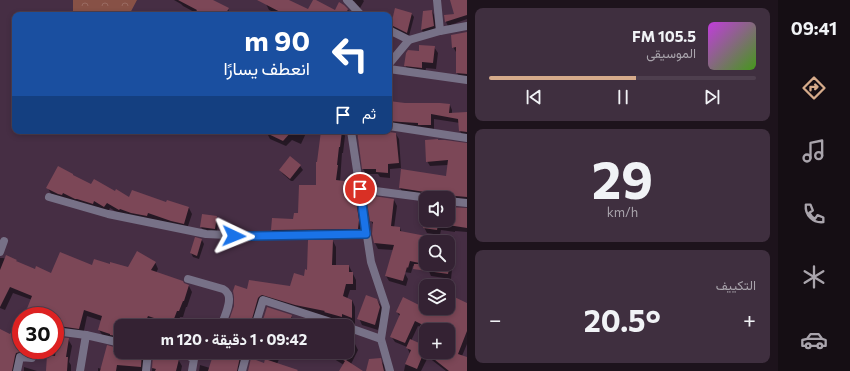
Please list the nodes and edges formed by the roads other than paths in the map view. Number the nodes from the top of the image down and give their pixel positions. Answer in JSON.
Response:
{"nodes":[{"id":1,"x":347,"y":0,"type":"edge"},
{"id":2,"x":437,"y":0,"type":"edge"},
{"id":3,"x":358,"y":12,"type":"edge"},
{"id":4,"x":467,"y":26,"type":"edge"},
{"id":5,"x":440,"y":31,"type":"junction"},
{"id":6,"x":392,"y":32,"type":"edge"},
{"id":7,"x":409,"y":40,"type":"junction"},
{"id":8,"x":392,"y":60,"type":"edge"},
{"id":9,"x":392,"y":69,"type":"edge"},
{"id":10,"x":467,"y":80,"type":"edge"},
{"id":11,"x":392,"y":126,"type":"edge"},
{"id":12,"x":351,"y":134,"type":"edge"},
{"id":13,"x":467,"y":138,"type":"edge"},
{"id":14,"x":360,"y":189,"type":"junction"},
{"id":15,"x":48,"y":196,"type":"dead end"},
{"id":16,"x":419,"y":197,"type":"edge"},
{"id":17,"x":455,"y":201,"type":"edge"},
{"id":18,"x":467,"y":203,"type":"edge"},
{"id":19,"x":366,"y":234,"type":"junction"},
{"id":20,"x":4,"y":241,"type":"dead end"},
{"id":21,"x":0,"y":252,"type":"edge"},
{"id":22,"x":188,"y":279,"type":"dead end"},
{"id":23,"x":223,"y":319,"type":"edge"},
{"id":24,"x":258,"y":319,"type":"edge"},
{"id":25,"x":321,"y":319,"type":"edge"},
{"id":26,"x":354,"y":329,"type":"edge"},
{"id":27,"x":64,"y":331,"type":"edge"},
{"id":28,"x":86,"y":335,"type":"junction"},
{"id":29,"x":381,"y":339,"type":"junction"},
{"id":30,"x":114,"y":341,"type":"edge"},
{"id":31,"x":19,"y":359,"type":"edge"},
{"id":32,"x":147,"y":359,"type":"edge"},
{"id":33,"x":194,"y":359,"type":"edge"},
{"id":34,"x":246,"y":359,"type":"edge"},
{"id":35,"x":17,"y":371,"type":"edge"},
{"id":36,"x":80,"y":371,"type":"edge"},
{"id":37,"x":146,"y":371,"type":"edge"},
{"id":38,"x":192,"y":371,"type":"edge"},
{"id":39,"x":242,"y":371,"type":"edge"},
{"id":40,"x":390,"y":371,"type":"edge"}],
"edges":[{"from":1,"to":3,"type":"street"},
{"from":2,"to":5,"type":"street"},
{"from":4,"to":5,"type":"street"},
{"from":5,"to":7,"type":"street"},
{"from":6,"to":7,"type":"street"},
{"from":7,"to":8,"type":"street"},
{"from":9,"to":10,"type":"street"},
{"from":11,"to":13,"type":"street"},
{"from":12,"to":14,"type":"street"},
{"from":14,"to":16,"type":"street"},
{"from":14,"to":19,"type":"street"},
{"from":15,"to":19,"type":"street"},
{"from":17,"to":18,"type":"street"},
{"from":19,"to":29,"type":"street"},
{"from":20,"to":21,"type":"street"},
{"from":22,"to":23,"type":"street"},
{"from":24,"to":25,"type":"street"},
{"from":26,"to":29,"type":"street"},
{"from":27,"to":28,"type":"street"},
{"from":28,"to":30,"type":"street"},
{"from":28,"to":36,"type":"street"},
{"from":29,"to":40,"type":"street"},
{"from":31,"to":35,"type":"street"},
{"from":32,"to":37,"type":"street"},
{"from":33,"to":38,"type":"street"},
{"from":34,"to":39,"type":"street"}]}
